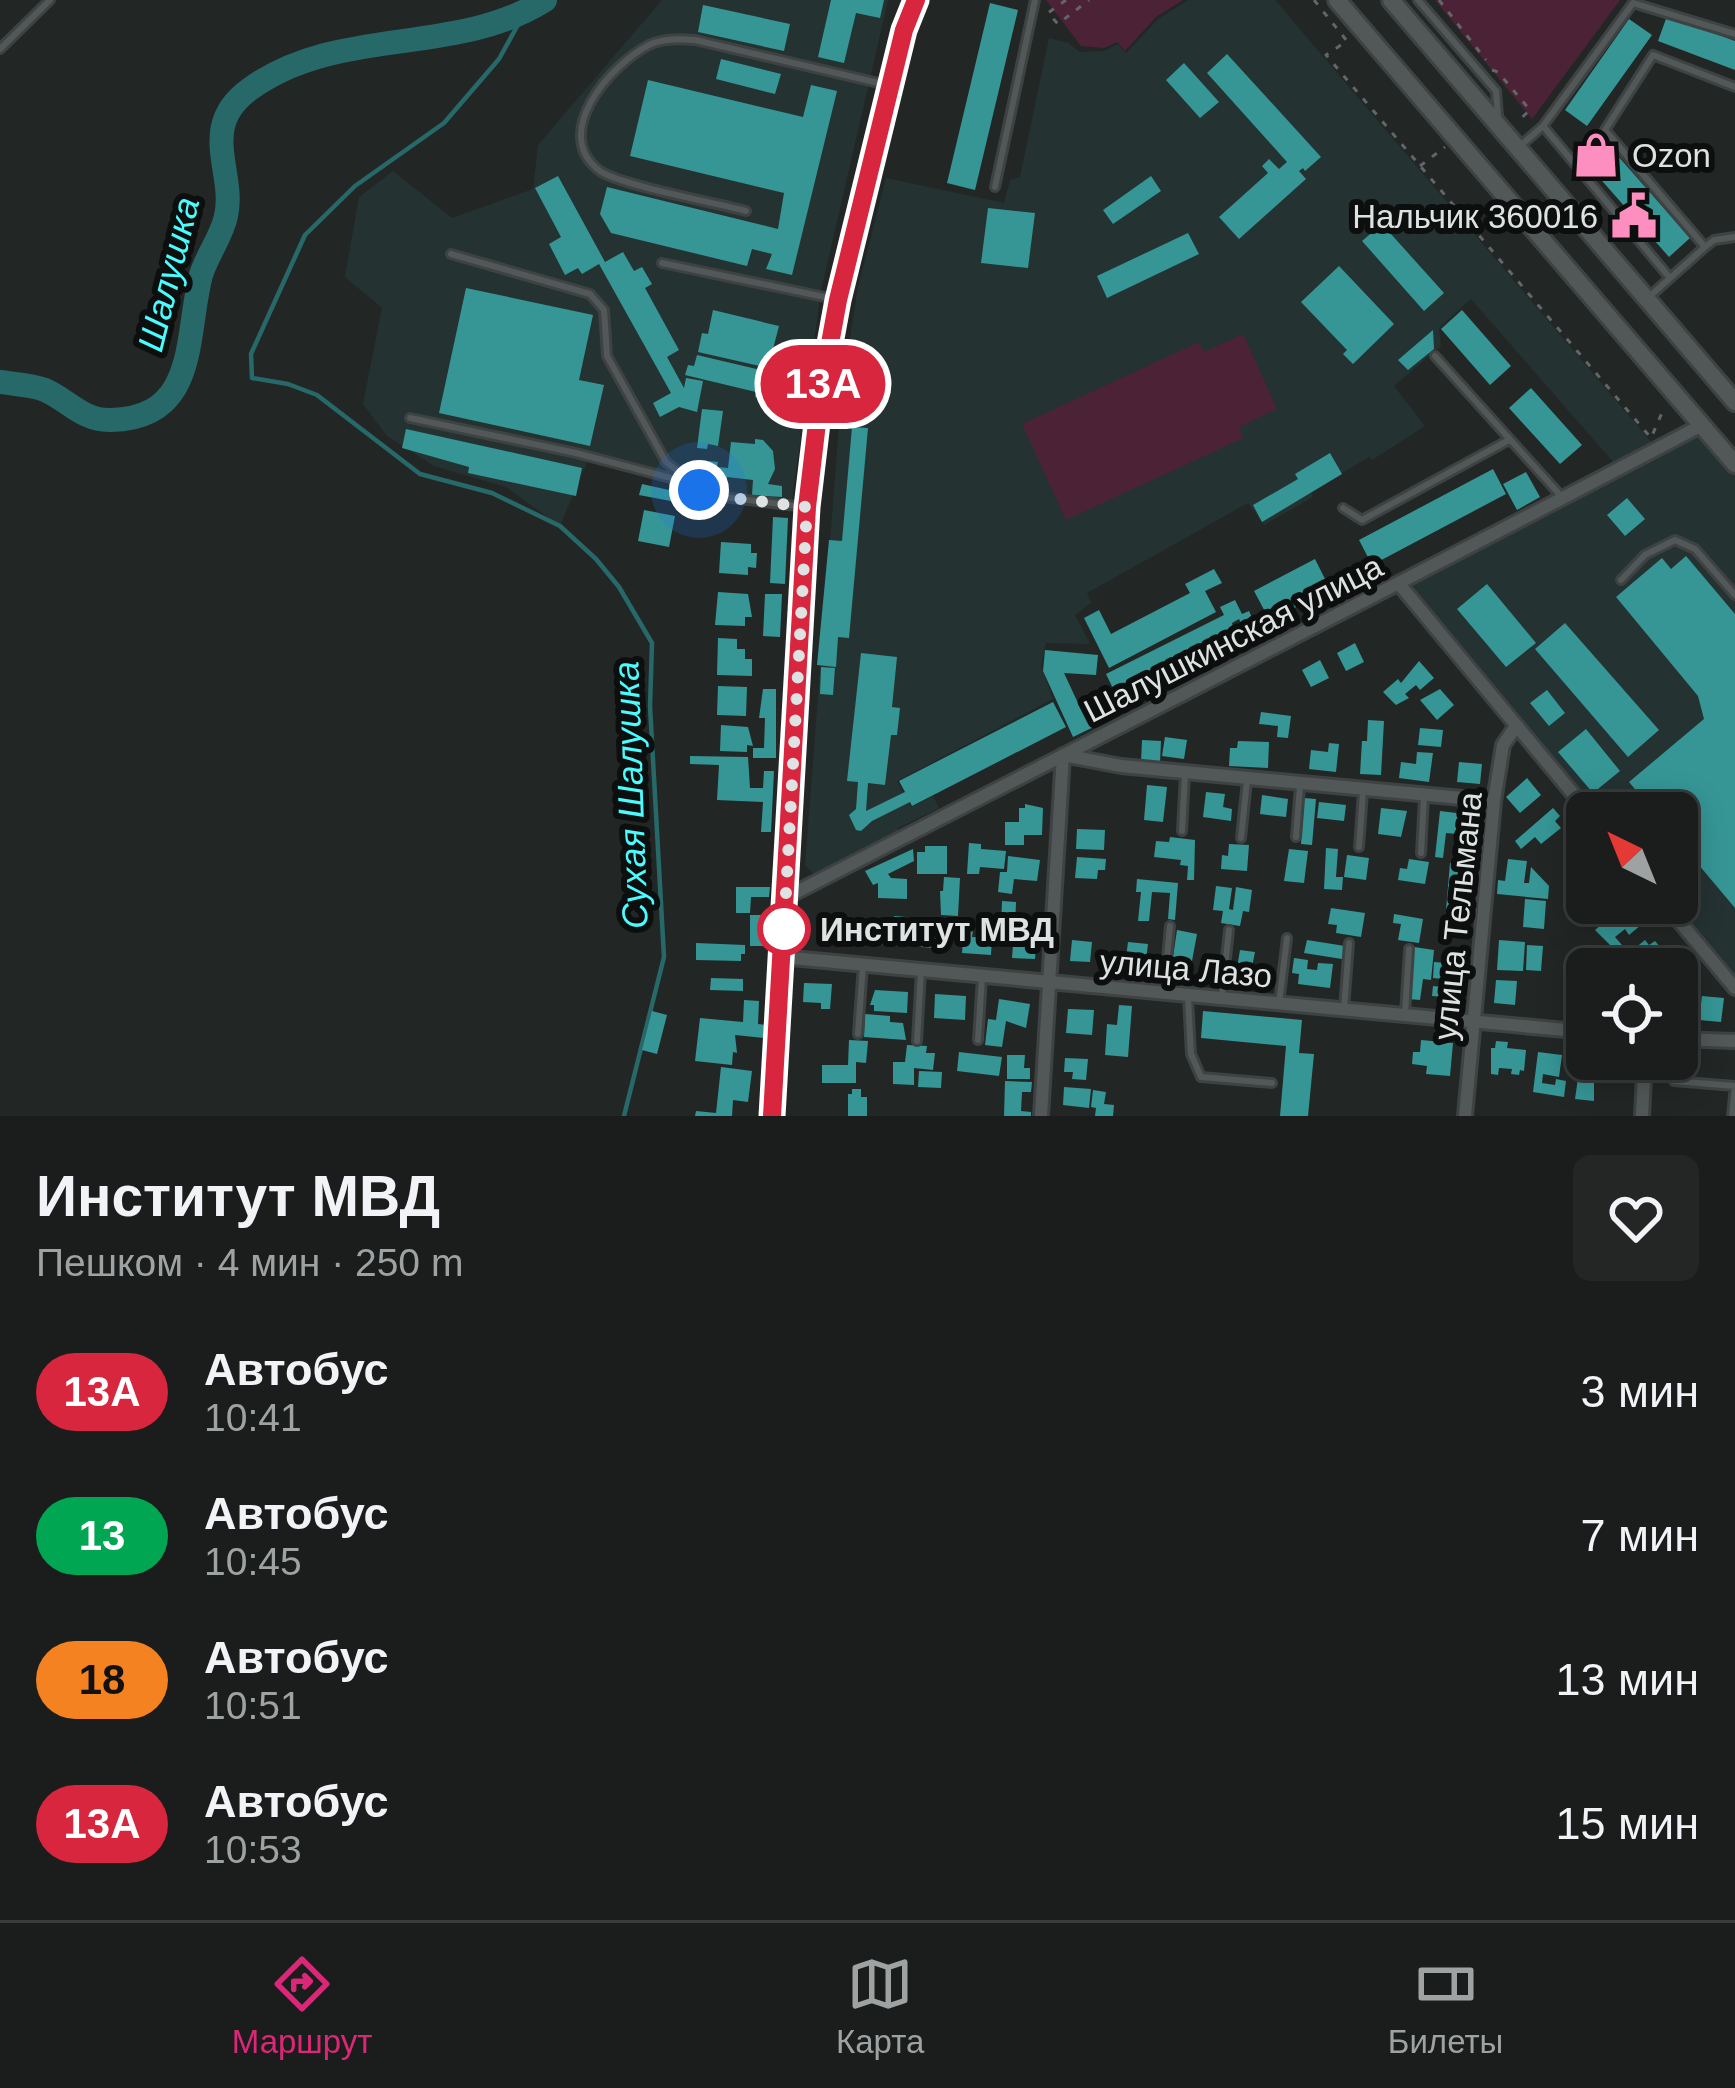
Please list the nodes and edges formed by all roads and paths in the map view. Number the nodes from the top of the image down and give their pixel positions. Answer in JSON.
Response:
{"nodes":[{"id":1,"x":50,"y":0,"type":"edge"},
{"id":2,"x":916,"y":0,"type":"edge"},
{"id":3,"x":1035,"y":0,"type":"edge"},
{"id":4,"x":1066,"y":0,"type":"edge"},
{"id":5,"x":1089,"y":0,"type":"edge"},
{"id":6,"x":1314,"y":0,"type":"edge"},
{"id":7,"x":1337,"y":0,"type":"edge"},
{"id":8,"x":1391,"y":0,"type":"edge"},
{"id":9,"x":1418,"y":0,"type":"edge"},
{"id":10,"x":1439,"y":0,"type":"edge"},
{"id":11,"x":1735,"y":34,"type":"edge"},
{"id":12,"x":0,"y":49,"type":"edge"},
{"id":13,"x":891,"y":86,"type":"junction"},
{"id":14,"x":1735,"y":87,"type":"edge"},
{"id":15,"x":1505,"y":124,"type":"junction"},
{"id":16,"x":1543,"y":126,"type":"junction"},
{"id":17,"x":1518,"y":148,"type":"junction"},
{"id":18,"x":1456,"y":154,"type":"dead end"},
{"id":19,"x":1420,"y":166,"type":"junction"},
{"id":20,"x":994,"y":187,"type":"dead end"},
{"id":21,"x":746,"y":211,"type":"dead end"},
{"id":22,"x":1735,"y":237,"type":"edge"},
{"id":23,"x":1705,"y":247,"type":"junction"},
{"id":24,"x":451,"y":254,"type":"dead end"},
{"id":25,"x":662,"y":263,"type":"dead end"},
{"id":26,"x":1670,"y":278,"type":"junction"},
{"id":27,"x":1647,"y":298,"type":"junction"},
{"id":28,"x":838,"y":300,"type":"junction"},
{"id":29,"x":1436,"y":356,"type":"dead end"},
{"id":30,"x":1667,"y":401,"type":"dead end"},
{"id":31,"x":1735,"y":401,"type":"edge"},
{"id":32,"x":410,"y":418,"type":"dead end"},
{"id":33,"x":1702,"y":425,"type":"junction"},
{"id":34,"x":1509,"y":440,"type":"junction"},
{"id":35,"x":1735,"y":464,"type":"edge"},
{"id":36,"x":690,"y":483,"type":"junction"},
{"id":37,"x":1563,"y":498,"type":"junction"},
{"id":38,"x":807,"y":507,"type":"junction"},
{"id":39,"x":1343,"y":508,"type":"dead end"},
{"id":40,"x":1621,"y":580,"type":"dead end"},
{"id":41,"x":1400,"y":585,"type":"junction"},
{"id":42,"x":1735,"y":595,"type":"edge"},
{"id":43,"x":1516,"y":726,"type":"junction"},
{"id":44,"x":1063,"y":755,"type":"junction"},
{"id":45,"x":1186,"y":772,"type":"junction"},
{"id":46,"x":1247,"y":778,"type":"junction"},
{"id":47,"x":1300,"y":783,"type":"junction"},
{"id":48,"x":1363,"y":788,"type":"junction"},
{"id":49,"x":1571,"y":792,"type":"edge"},
{"id":50,"x":1424,"y":794,"type":"junction"},
{"id":51,"x":1494,"y":801,"type":"junction"},
{"id":52,"x":1182,"y":831,"type":"dead end"},
{"id":53,"x":1296,"y":837,"type":"dead end"},
{"id":54,"x":1241,"y":838,"type":"dead end"},
{"id":55,"x":1360,"y":847,"type":"dead end"},
{"id":56,"x":1420,"y":853,"type":"dead end"},
{"id":57,"x":787,"y":897,"type":"junction"},
{"id":58,"x":1682,"y":924,"type":"edge"},
{"id":59,"x":1170,"y":926,"type":"dead end"},
{"id":60,"x":1229,"y":930,"type":"dead end"},
{"id":61,"x":1287,"y":938,"type":"dead end"},
{"id":62,"x":1349,"y":943,"type":"dead end"},
{"id":63,"x":1408,"y":949,"type":"dead end"},
{"id":64,"x":781,"y":957,"type":"junction"},
{"id":65,"x":863,"y":965,"type":"junction"},
{"id":66,"x":921,"y":971,"type":"junction"},
{"id":67,"x":982,"y":977,"type":"junction"},
{"id":68,"x":1048,"y":983,"type":"junction"},
{"id":69,"x":1735,"y":988,"type":"edge"},
{"id":70,"x":1163,"y":993,"type":"junction"},
{"id":71,"x":1188,"y":995,"type":"junction"},
{"id":72,"x":1222,"y":998,"type":"junction"},
{"id":73,"x":1279,"y":1003,"type":"junction"},
{"id":74,"x":1344,"y":1009,"type":"junction"},
{"id":75,"x":1405,"y":1014,"type":"junction"},
{"id":76,"x":1474,"y":1020,"type":"junction"},
{"id":77,"x":1566,"y":1030,"type":"edge"},
{"id":78,"x":858,"y":1034,"type":"dead end"},
{"id":79,"x":978,"y":1040,"type":"dead end"},
{"id":80,"x":1698,"y":1040,"type":"edge"},
{"id":81,"x":1735,"y":1041,"type":"edge"},
{"id":82,"x":917,"y":1042,"type":"dead end"},
{"id":83,"x":1645,"y":1080,"type":"edge"},
{"id":84,"x":1674,"y":1081,"type":"dead end"},
{"id":85,"x":1272,"y":1083,"type":"dead end"},
{"id":86,"x":772,"y":1116,"type":"edge"},
{"id":87,"x":1041,"y":1116,"type":"edge"},
{"id":88,"x":1465,"y":1116,"type":"edge"},
{"id":89,"x":1642,"y":1116,"type":"edge"},
{"id":90,"x":1732,"y":1116,"type":"edge"}],
"edges":[{"from":1,"to":12,"type":"lane"},
{"from":2,"to":13,"type":"main road"},
{"from":3,"to":20,"type":"lane"},
{"from":4,"to":5,"type":"path"},
{"from":6,"to":19,"type":"path"},
{"from":7,"to":33,"type":"main road"},
{"from":8,"to":15,"type":"main road"},
{"from":9,"to":15,"type":"lane"},
{"from":10,"to":15,"type":"path"},
{"from":11,"to":16,"type":"lane"},
{"from":13,"to":21,"type":"lane"},
{"from":13,"to":28,"type":"main road"},
{"from":14,"to":23,"type":"lane"},
{"from":15,"to":17,"type":"main road"},
{"from":16,"to":17,"type":"lane"},
{"from":16,"to":26,"type":"lane"},
{"from":17,"to":27,"type":"main road"},
{"from":18,"to":19,"type":"path"},
{"from":19,"to":30,"type":"path"},
{"from":22,"to":23,"type":"lane"},
{"from":23,"to":26,"type":"lane"},
{"from":24,"to":36,"type":"lane"},
{"from":25,"to":28,"type":"lane"},
{"from":26,"to":27,"type":"lane"},
{"from":27,"to":31,"type":"main road"},
{"from":28,"to":38,"type":"main road"},
{"from":29,"to":34,"type":"lane"},
{"from":32,"to":36,"type":"lane"},
{"from":33,"to":35,"type":"main road"},
{"from":33,"to":37,"type":"street","name":"Шалушкинская улица"},
{"from":34,"to":37,"type":"lane"},
{"from":34,"to":39,"type":"lane"},
{"from":36,"to":38,"type":"lane"},
{"from":37,"to":41,"type":"street","name":"Шалушкинская улица"},
{"from":38,"to":57,"type":"main road"},
{"from":40,"to":42,"type":"lane"},
{"from":41,"to":43,"type":"street"},
{"from":41,"to":44,"type":"street","name":"Шалушкинская улица"},
{"from":43,"to":49,"type":"street"},
{"from":43,"to":51,"type":"street","name":"улица Тельмана"},
{"from":44,"to":45,"type":"street"},
{"from":44,"to":57,"type":"street","name":"Шалушкинская улица"},
{"from":44,"to":68,"type":"street"},
{"from":45,"to":46,"type":"street"},
{"from":45,"to":52,"type":"lane"},
{"from":46,"to":47,"type":"street"},
{"from":46,"to":54,"type":"lane"},
{"from":47,"to":48,"type":"street"},
{"from":47,"to":53,"type":"lane"},
{"from":48,"to":50,"type":"street"},
{"from":48,"to":55,"type":"lane"},
{"from":50,"to":51,"type":"street"},
{"from":50,"to":56,"type":"lane"},
{"from":51,"to":76,"type":"street","name":"улица Тельмана"},
{"from":57,"to":64,"type":"main road"},
{"from":58,"to":69,"type":"street"},
{"from":59,"to":70,"type":"lane"},
{"from":60,"to":72,"type":"lane"},
{"from":61,"to":73,"type":"lane"},
{"from":62,"to":74,"type":"lane"},
{"from":63,"to":75,"type":"lane"},
{"from":64,"to":65,"type":"street","name":"улица Лазо"},
{"from":64,"to":86,"type":"main road"},
{"from":65,"to":66,"type":"street","name":"улица Лазо"},
{"from":65,"to":78,"type":"lane"},
{"from":66,"to":67,"type":"street","name":"улица Лазо"},
{"from":66,"to":82,"type":"lane"},
{"from":67,"to":68,"type":"street","name":"улица Лазо"},
{"from":67,"to":79,"type":"lane"},
{"from":68,"to":70,"type":"street","name":"улица Лазо"},
{"from":68,"to":87,"type":"street"},
{"from":70,"to":71,"type":"street","name":"улица Лазо"},
{"from":71,"to":72,"type":"street","name":"улица Лазо"},
{"from":71,"to":85,"type":"lane"},
{"from":72,"to":73,"type":"street","name":"улица Лазо"},
{"from":73,"to":74,"type":"street","name":"улица Лазо"},
{"from":74,"to":75,"type":"street","name":"улица Лазо"},
{"from":75,"to":76,"type":"street","name":"улица Лазо"},
{"from":76,"to":77,"type":"street","name":"улица Лазо"},
{"from":76,"to":88,"type":"street","name":"улица Тельмана"},
{"from":80,"to":81,"type":"street"},
{"from":83,"to":89,"type":"street"},
{"from":84,"to":90,"type":"lane"}]}
